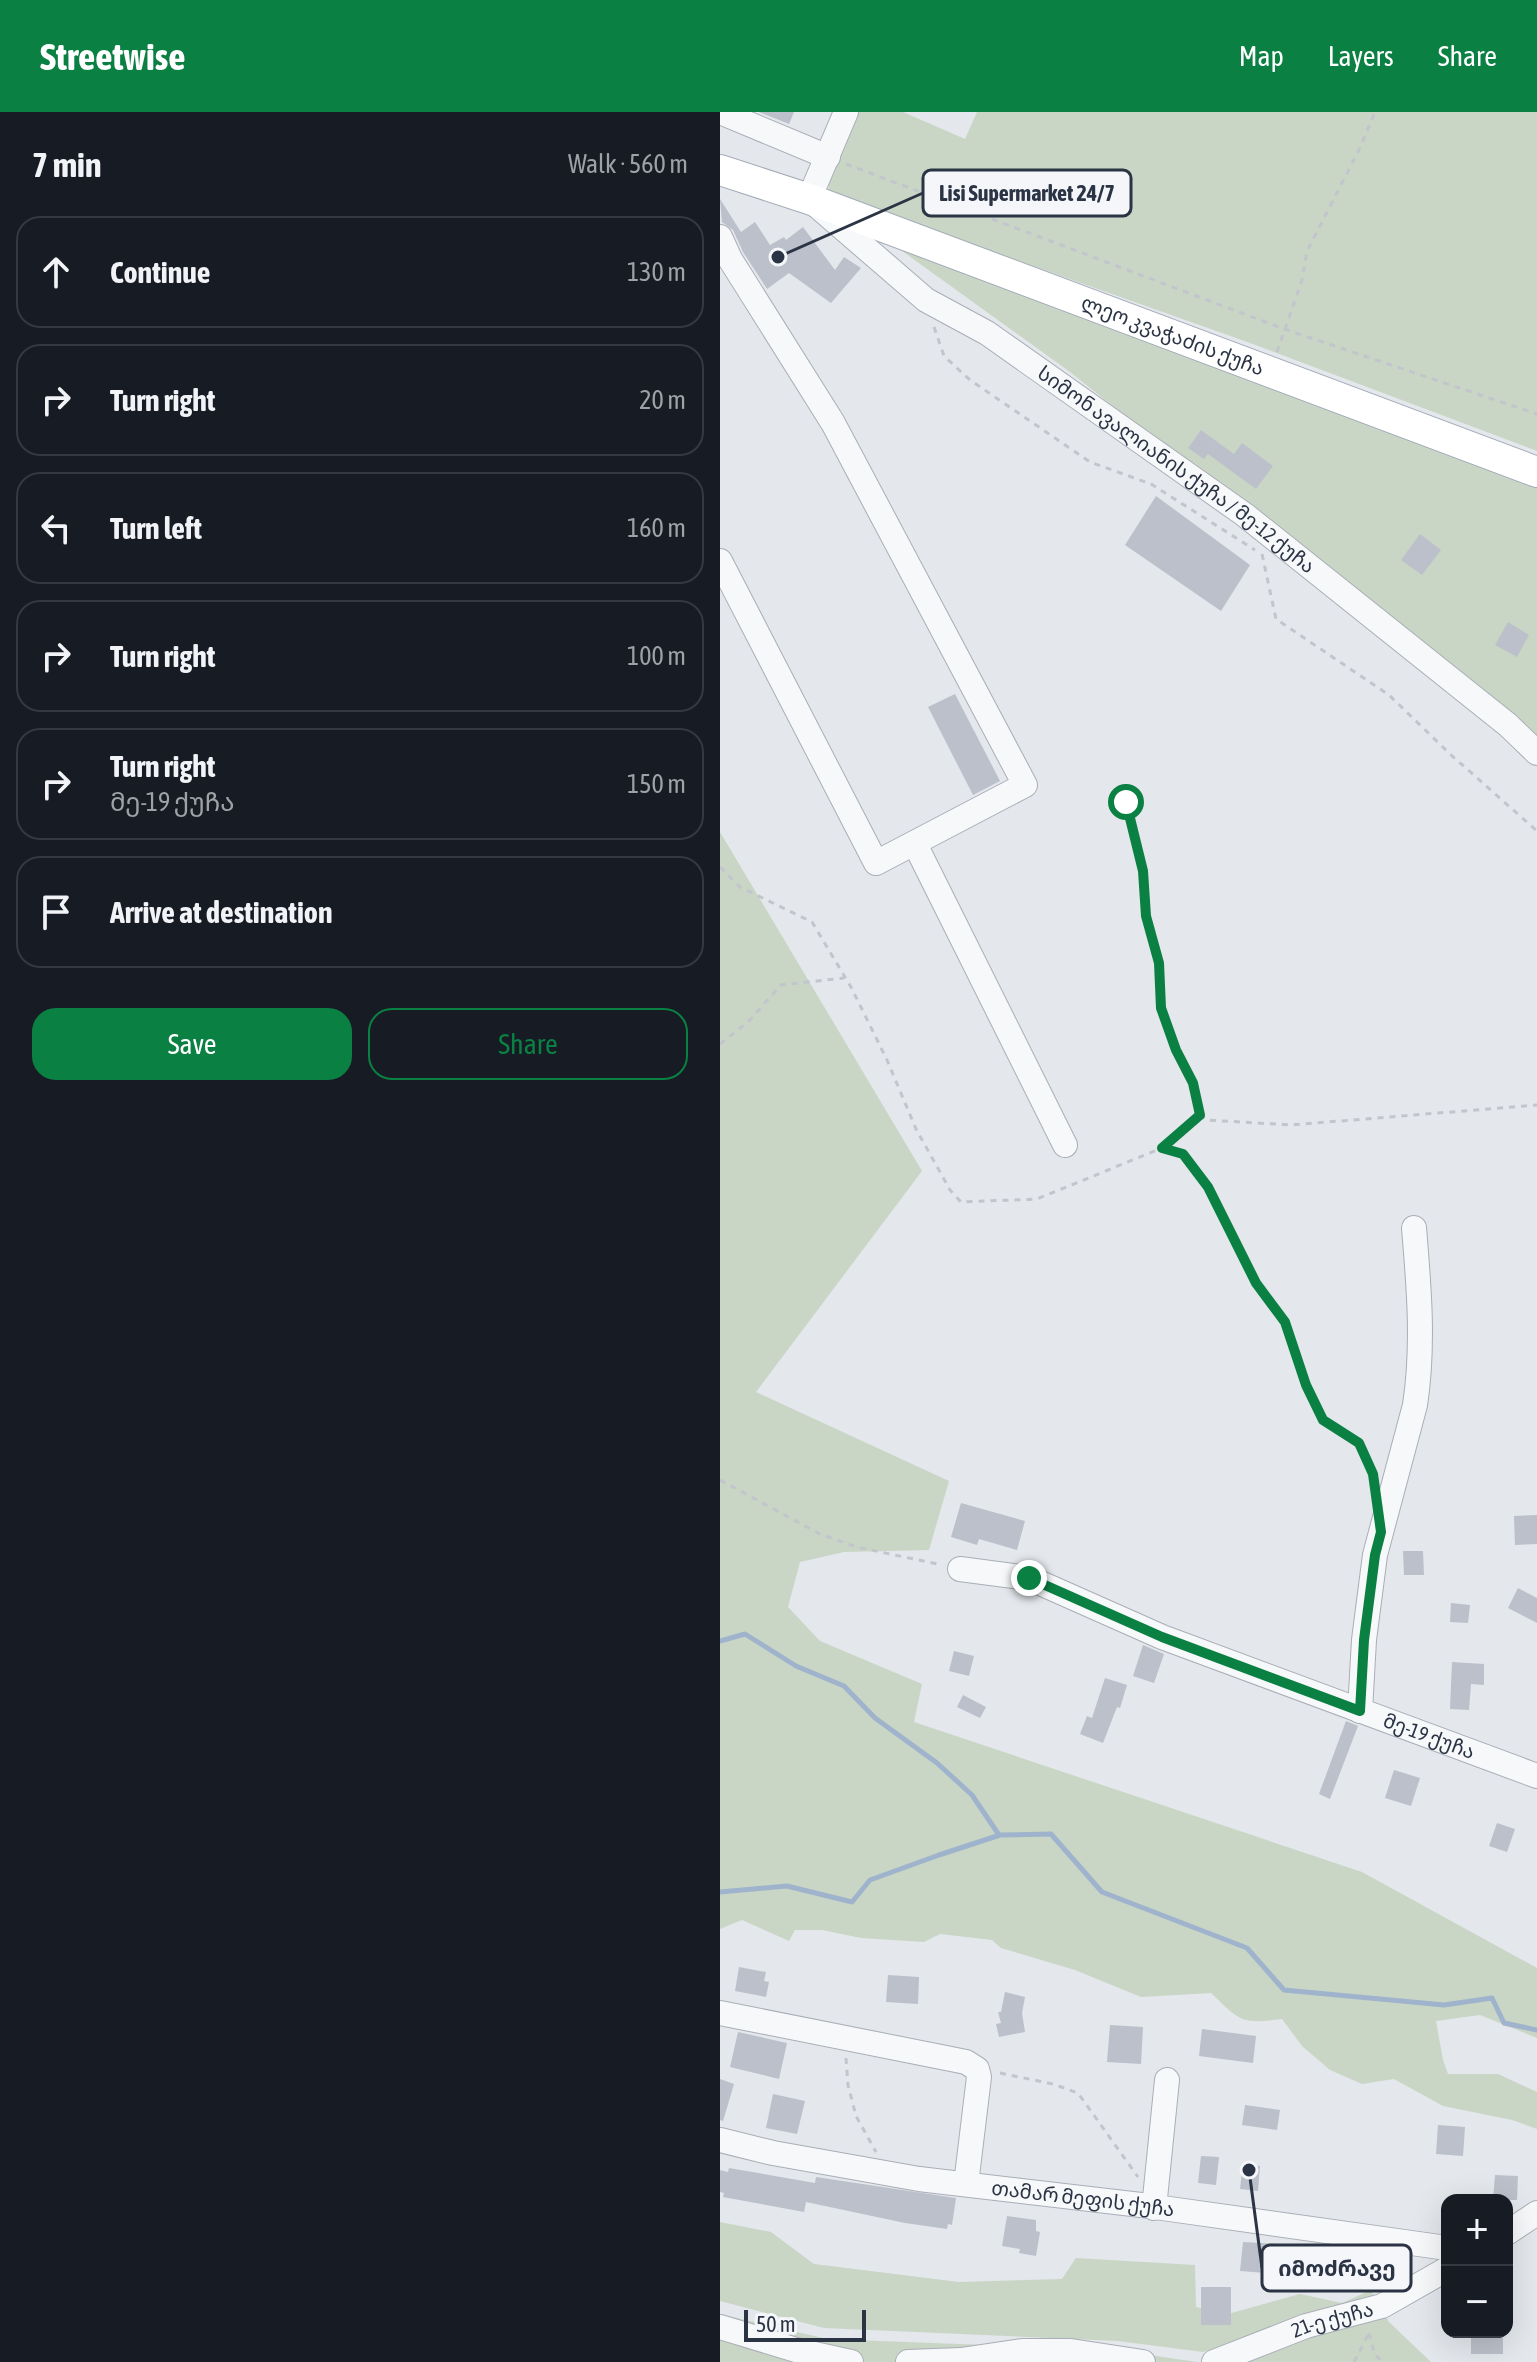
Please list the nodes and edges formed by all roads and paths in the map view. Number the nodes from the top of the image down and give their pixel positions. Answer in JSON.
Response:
{"nodes":[{"id":1,"x":846,"y":112,"type":"edge"},
{"id":2,"x":1375,"y":112,"type":"edge"},
{"id":3,"x":721,"y":117,"type":"edge"},
{"id":4,"x":828,"y":157,"type":"junction"},
{"id":5,"x":720,"y":170,"type":"edge"},
{"id":6,"x":809,"y":199,"type":"junction"},
{"id":7,"x":720,"y":237,"type":"edge"},
{"id":8,"x":926,"y":300,"type":"junction"},
{"id":9,"x":1284,"y":329,"type":"junction"},
{"id":10,"x":1537,"y":414,"type":"edge"},
{"id":11,"x":1537,"y":472,"type":"edge"},
{"id":12,"x":720,"y":561,"type":"edge"},
{"id":13,"x":1537,"y":753,"type":"edge"},
{"id":14,"x":1126,"y":802,"type":"dead end"},
{"id":15,"x":1537,"y":831,"type":"edge"},
{"id":16,"x":915,"y":844,"type":"junction"},
{"id":17,"x":720,"y":867,"type":"edge"},
{"id":18,"x":845,"y":977,"type":"junction"},
{"id":19,"x":720,"y":1044,"type":"edge"},
{"id":20,"x":1537,"y":1105,"type":"edge"},
{"id":21,"x":1200,"y":1115,"type":"junction"},
{"id":22,"x":1065,"y":1145,"type":"dead end"},
{"id":23,"x":1162,"y":1148,"type":"junction"},
{"id":24,"x":1414,"y":1228,"type":"dead end"},
{"id":25,"x":720,"y":1480,"type":"edge"},
{"id":26,"x":1375,"y":1489,"type":"dead end"},
{"id":27,"x":960,"y":1569,"type":"joint"},
{"id":28,"x":1360,"y":1711,"type":"junction"},
{"id":29,"x":1537,"y":1776,"type":"edge"},
{"id":30,"x":720,"y":2013,"type":"edge"},
{"id":31,"x":830,"y":2035,"type":"junction"},
{"id":32,"x":977,"y":2069,"type":"junction"},
{"id":33,"x":1167,"y":2080,"type":"dead end"},
{"id":34,"x":720,"y":2140,"type":"edge"},
{"id":35,"x":887,"y":2173,"type":"junction"},
{"id":36,"x":1157,"y":2183,"type":"junction"},
{"id":37,"x":966,"y":2184,"type":"junction"},
{"id":38,"x":1154,"y":2208,"type":"junction"},
{"id":39,"x":1537,"y":2213,"type":"edge"},
{"id":40,"x":1513,"y":2229,"type":"edge"},
{"id":41,"x":1441,"y":2247,"type":"edge"},
{"id":42,"x":1441,"y":2272,"type":"edge"},
{"id":43,"x":1382,"y":2306,"type":"junction"},
{"id":44,"x":720,"y":2327,"type":"edge"},
{"id":45,"x":1369,"y":2333,"type":"junction"},
{"id":46,"x":851,"y":2362,"type":"edge"},
{"id":47,"x":908,"y":2362,"type":"edge"},
{"id":48,"x":1143,"y":2362,"type":"edge"},
{"id":49,"x":1214,"y":2362,"type":"edge"},
{"id":50,"x":1354,"y":2362,"type":"edge"},
{"id":51,"x":1383,"y":2362,"type":"edge"}],
"edges":[{"from":1,"to":4,"type":"street"},
{"from":2,"to":9,"type":"path"},
{"from":3,"to":4,"type":"street"},
{"from":4,"to":6,"type":"street"},
{"from":4,"to":9,"type":"path"},
{"from":5,"to":6,"type":"main road","name":"ლეო კვაჭაძის ქუჩა"},
{"from":6,"to":8,"type":"street","name":"სიმონ ავალიანის ქუჩა / მე-12 ქუჩა"},
{"from":6,"to":11,"type":"main road","name":"ლეო კვაჭაძის ქუჩა"},
{"from":7,"to":16,"type":"street"},
{"from":8,"to":13,"type":"street","name":"სიმონ ავალიანის ქუჩა / მე-12 ქუჩა"},
{"from":8,"to":15,"type":"path"},
{"from":9,"to":10,"type":"path"},
{"from":12,"to":16,"type":"street"},
{"from":14,"to":21,"type":"path"},
{"from":16,"to":22,"type":"street"},
{"from":17,"to":18,"type":"path"},
{"from":18,"to":19,"type":"path"},
{"from":18,"to":23,"type":"path"},
{"from":20,"to":21,"type":"path"},
{"from":21,"to":23,"type":"path"},
{"from":23,"to":26,"type":"path"},
{"from":24,"to":28,"type":"street"},
{"from":25,"to":27,"type":"path"},
{"from":27,"to":28,"type":"street","name":"მე-19 ქუჩა"},
{"from":28,"to":29,"type":"street","name":"მე-19 ქუჩა"},
{"from":30,"to":31,"type":"street"},
{"from":31,"to":32,"type":"street"},
{"from":31,"to":35,"type":"path"},
{"from":32,"to":36,"type":"path"},
{"from":32,"to":37,"type":"street"},
{"from":33,"to":36,"type":"street"},
{"from":34,"to":35,"type":"street","name":"თამარ მეფის ქუჩა"},
{"from":35,"to":37,"type":"street","name":"თამარ მეფის ქუჩა"},
{"from":36,"to":38,"type":"street"},
{"from":37,"to":38,"type":"street","name":"თამარ მეფის ქუჩა"},
{"from":38,"to":41,"type":"street","name":"თამარ მეფის ქუჩა"},
{"from":39,"to":40,"type":"street"},
{"from":42,"to":43,"type":"street","name":"21-ე ქუჩა"},
{"from":43,"to":45,"type":"path"},
{"from":43,"to":49,"type":"street","name":"21-ე ქუჩა"},
{"from":44,"to":46,"type":"street"},
{"from":45,"to":50,"type":"path"},
{"from":45,"to":51,"type":"path"},
{"from":47,"to":48,"type":"street"}]}
